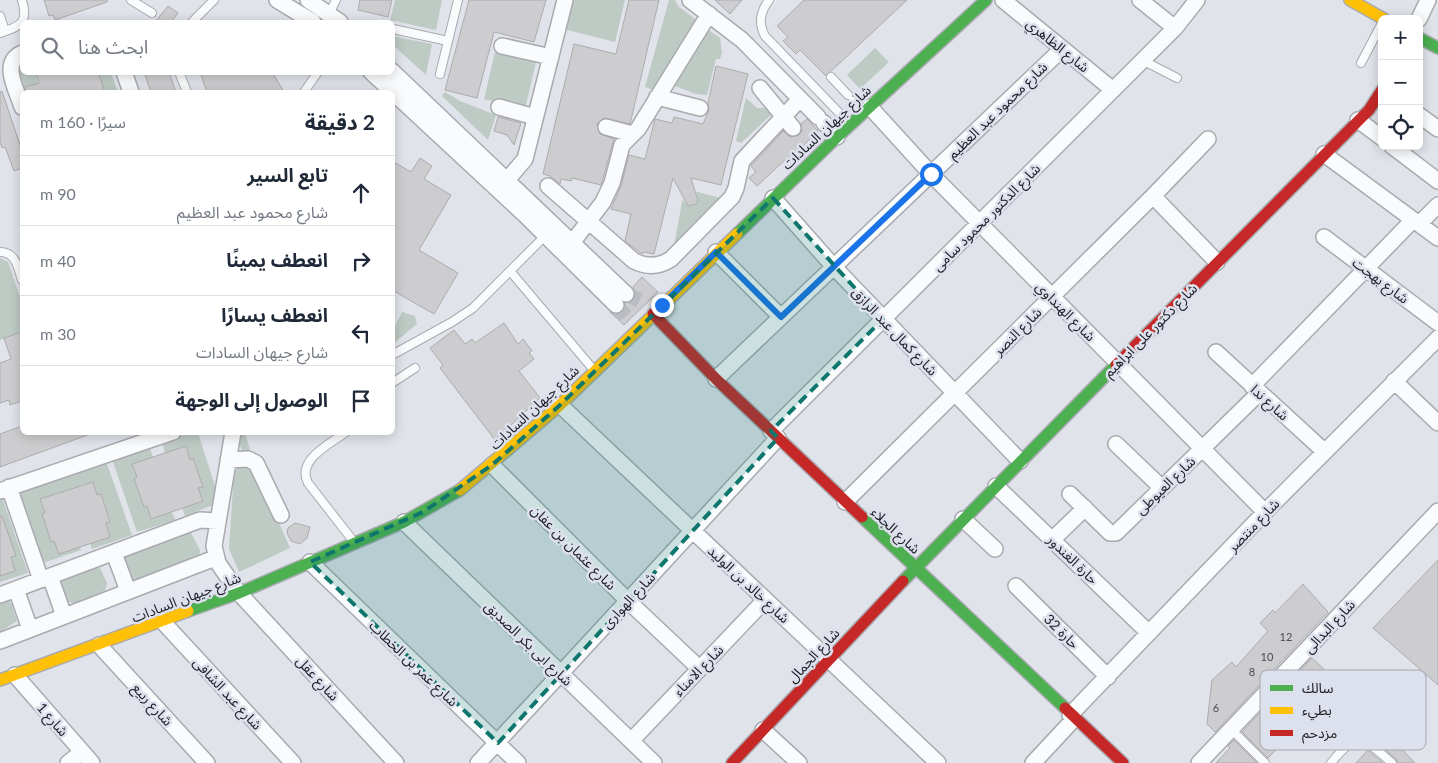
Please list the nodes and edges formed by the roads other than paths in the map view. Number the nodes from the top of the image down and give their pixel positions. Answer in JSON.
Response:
{"nodes":[{"id":1,"x":22,"y":0,"type":"edge"},
{"id":2,"x":130,"y":0,"type":"edge"},
{"id":3,"x":214,"y":0,"type":"edge"},
{"id":4,"x":278,"y":0,"type":"edge"},
{"id":5,"x":308,"y":0,"type":"edge"},
{"id":6,"x":336,"y":0,"type":"edge"},
{"id":7,"x":458,"y":0,"type":"edge"},
{"id":8,"x":565,"y":0,"type":"edge"},
{"id":9,"x":690,"y":0,"type":"edge"},
{"id":10,"x":1003,"y":0,"type":"edge"},
{"id":11,"x":1140,"y":0,"type":"edge"},
{"id":12,"x":1197,"y":0,"type":"edge"},
{"id":13,"x":1350,"y":0,"type":"edge"},
{"id":14,"x":1428,"y":0,"type":"edge"},
{"id":15,"x":767,"y":1,"type":"edge"},
{"id":16,"x":979,"y":2,"type":"edge"},
{"id":17,"x":152,"y":13,"type":"dead end"},
{"id":18,"x":709,"y":14,"type":"junction"},
{"id":19,"x":1421,"y":15,"type":"edge"},
{"id":20,"x":0,"y":16,"type":"edge"},
{"id":21,"x":1378,"y":16,"type":"edge"},
{"id":22,"x":334,"y":18,"type":"edge"},
{"id":23,"x":23,"y":20,"type":"edge"},
{"id":24,"x":194,"y":20,"type":"edge"},
{"id":25,"x":310,"y":20,"type":"edge"},
{"id":26,"x":20,"y":24,"type":"edge"},
{"id":27,"x":1175,"y":28,"type":"junction"},
{"id":28,"x":395,"y":29,"type":"edge"},
{"id":29,"x":1378,"y":31,"type":"edge"},
{"id":30,"x":3,"y":32,"type":"edge"},
{"id":31,"x":1423,"y":40,"type":"edge"},
{"id":32,"x":448,"y":41,"type":"junction"},
{"id":33,"x":502,"y":46,"type":"dead end"},
{"id":34,"x":1062,"y":48,"type":"junction"},
{"id":35,"x":1438,"y":48,"type":"edge"},
{"id":36,"x":20,"y":55,"type":"edge"},
{"id":37,"x":551,"y":57,"type":"junction"},
{"id":38,"x":1142,"y":60,"type":"junction"},
{"id":39,"x":1361,"y":63,"type":"dead end"},
{"id":40,"x":395,"y":74,"type":"edge"},
{"id":41,"x":440,"y":74,"type":"dead end"},
{"id":42,"x":125,"y":75,"type":"edge"},
{"id":43,"x":180,"y":75,"type":"edge"},
{"id":44,"x":316,"y":75,"type":"edge"},
{"id":45,"x":374,"y":75,"type":"edge"},
{"id":46,"x":831,"y":77,"type":"dead end"},
{"id":47,"x":1177,"y":78,"type":"dead end"},
{"id":48,"x":760,"y":88,"type":"dead end"},
{"id":49,"x":130,"y":90,"type":"edge"},
{"id":50,"x":186,"y":90,"type":"edge"},
{"id":51,"x":305,"y":90,"type":"edge"},
{"id":52,"x":392,"y":90,"type":"edge"},
{"id":53,"x":1113,"y":90,"type":"junction"},
{"id":54,"x":395,"y":93,"type":"edge"},
{"id":55,"x":1378,"y":96,"type":"edge"},
{"id":56,"x":657,"y":97,"type":"junction"},
{"id":57,"x":800,"y":99,"type":"junction"},
{"id":58,"x":20,"y":101,"type":"edge"},
{"id":59,"x":499,"y":107,"type":"dead end"},
{"id":60,"x":700,"y":108,"type":"dead end"},
{"id":61,"x":867,"y":110,"type":"junction"},
{"id":62,"x":536,"y":116,"type":"junction"},
{"id":63,"x":1423,"y":118,"type":"edge"},
{"id":64,"x":1358,"y":120,"type":"junction"},
{"id":65,"x":788,"y":122,"type":"junction"},
{"id":66,"x":850,"y":125,"type":"junction"},
{"id":67,"x":606,"y":126,"type":"dead end"},
{"id":68,"x":1438,"y":129,"type":"edge"},
{"id":69,"x":632,"y":134,"type":"junction"},
{"id":70,"x":1378,"y":135,"type":"edge"},
{"id":71,"x":837,"y":137,"type":"junction"},
{"id":72,"x":1208,"y":139,"type":"dead end"},
{"id":73,"x":1397,"y":150,"type":"edge"},
{"id":74,"x":1324,"y":154,"type":"junction"},
{"id":75,"x":931,"y":174,"type":"junction"},
{"id":76,"x":508,"y":180,"type":"junction"},
{"id":77,"x":1438,"y":181,"type":"edge"},
{"id":78,"x":548,"y":186,"type":"dead end"},
{"id":79,"x":1153,"y":196,"type":"junction"},
{"id":80,"x":773,"y":198,"type":"junction"},
{"id":81,"x":1438,"y":205,"type":"edge"},
{"id":82,"x":530,"y":210,"type":"junction"},
{"id":83,"x":589,"y":222,"type":"junction"},
{"id":84,"x":1416,"y":222,"type":"junction"},
{"id":85,"x":980,"y":223,"type":"junction"},
{"id":86,"x":545,"y":236,"type":"junction"},
{"id":87,"x":1324,"y":237,"type":"dead end"},
{"id":88,"x":1438,"y":238,"type":"edge"},
{"id":89,"x":572,"y":243,"type":"junction"},
{"id":90,"x":0,"y":252,"type":"edge"},
{"id":91,"x":716,"y":252,"type":"junction"},
{"id":92,"x":1217,"y":262,"type":"junction"},
{"id":93,"x":834,"y":267,"type":"junction"},
{"id":94,"x":1366,"y":269,"type":"junction"},
{"id":95,"x":510,"y":271,"type":"junction"},
{"id":96,"x":592,"y":272,"type":"junction"},
{"id":97,"x":20,"y":275,"type":"edge"},
{"id":98,"x":1052,"y":296,"type":"junction"},
{"id":99,"x":621,"y":300,"type":"tunnel mouth"},
{"id":100,"x":654,"y":308,"type":"junction"},
{"id":101,"x":781,"y":317,"type":"junction"},
{"id":102,"x":884,"y":319,"type":"junction"},
{"id":103,"x":630,"y":322,"type":"tunnel mouth"},
{"id":104,"x":1438,"y":323,"type":"edge"},
{"id":105,"x":629,"y":338,"type":"junction"},
{"id":106,"x":1437,"y":342,"type":"edge"},
{"id":107,"x":1216,"y":352,"type":"dead end"},
{"id":108,"x":395,"y":353,"type":"edge"},
{"id":109,"x":1117,"y":363,"type":"junction"},
{"id":110,"x":415,"y":368,"type":"dead end"},
{"id":111,"x":595,"y":371,"type":"junction"},
{"id":112,"x":716,"y":379,"type":"junction"},
{"id":113,"x":395,"y":381,"type":"edge"},
{"id":114,"x":1394,"y":381,"type":"junction"},
{"id":115,"x":1255,"y":390,"type":"junction"},
{"id":116,"x":955,"y":393,"type":"junction"},
{"id":117,"x":560,"y":405,"type":"junction"},
{"id":118,"x":1438,"y":423,"type":"edge"},
{"id":119,"x":774,"y":434,"type":"junction"},
{"id":120,"x":156,"y":435,"type":"edge"},
{"id":121,"x":232,"y":435,"type":"edge"},
{"id":122,"x":342,"y":435,"type":"edge"},
{"id":123,"x":139,"y":438,"type":"edge"},
{"id":124,"x":1116,"y":444,"type":"dead end"},
{"id":125,"x":1202,"y":449,"type":"junction"},
{"id":126,"x":1325,"y":452,"type":"junction"},
{"id":127,"x":228,"y":460,"type":"junction"},
{"id":128,"x":1020,"y":461,"type":"junction"},
{"id":129,"x":492,"y":465,"type":"junction"},
{"id":130,"x":996,"y":486,"type":"junction"},
{"id":131,"x":1162,"y":488,"type":"junction"},
{"id":132,"x":4,"y":489,"type":"edge"},
{"id":133,"x":1070,"y":494,"type":"dead end"},
{"id":134,"x":845,"y":502,"type":"junction"},
{"id":135,"x":1085,"y":508,"type":"junction"},
{"id":136,"x":1438,"y":511,"type":"edge"},
{"id":137,"x":1265,"y":512,"type":"junction"},
{"id":138,"x":281,"y":515,"type":"dead end"},
{"id":139,"x":964,"y":519,"type":"junction"},
{"id":140,"x":218,"y":521,"type":"junction"},
{"id":141,"x":404,"y":522,"type":"junction"},
{"id":142,"x":692,"y":531,"type":"junction"},
{"id":143,"x":1052,"y":540,"type":"junction"},
{"id":144,"x":355,"y":543,"type":"junction"},
{"id":145,"x":995,"y":549,"type":"dead end"},
{"id":146,"x":114,"y":553,"type":"junction"},
{"id":147,"x":215,"y":558,"type":"junction"},
{"id":148,"x":310,"y":562,"type":"junction"},
{"id":149,"x":915,"y":568,"type":"junction"},
{"id":150,"x":46,"y":578,"type":"junction"},
{"id":151,"x":1016,"y":586,"type":"dead end"},
{"id":152,"x":16,"y":589,"type":"junction"},
{"id":153,"x":128,"y":592,"type":"junction"},
{"id":154,"x":239,"y":593,"type":"junction"},
{"id":155,"x":0,"y":595,"type":"edge"},
{"id":156,"x":628,"y":600,"type":"junction"},
{"id":157,"x":765,"y":600,"type":"junction"},
{"id":158,"x":64,"y":616,"type":"junction"},
{"id":159,"x":163,"y":622,"type":"junction"},
{"id":160,"x":30,"y":629,"type":"junction"},
{"id":161,"x":1149,"y":633,"type":"junction"},
{"id":162,"x":0,"y":641,"type":"edge"},
{"id":163,"x":99,"y":645,"type":"junction"},
{"id":164,"x":829,"y":660,"type":"junction"},
{"id":165,"x":699,"y":668,"type":"junction"},
{"id":166,"x":1287,"y":670,"type":"edge"},
{"id":167,"x":560,"y":674,"type":"junction"},
{"id":168,"x":15,"y":675,"type":"junction"},
{"id":169,"x":1108,"y":677,"type":"junction"},
{"id":170,"x":0,"y":680,"type":"edge"},
{"id":171,"x":1260,"y":698,"type":"edge"},
{"id":172,"x":1072,"y":717,"type":"junction"},
{"id":173,"x":1231,"y":729,"type":"junction"},
{"id":174,"x":763,"y":730,"type":"junction"},
{"id":175,"x":631,"y":741,"type":"junction"},
{"id":176,"x":498,"y":743,"type":"junction"},
{"id":177,"x":1344,"y":750,"type":"edge"},
{"id":178,"x":1376,"y":750,"type":"edge"},
{"id":179,"x":82,"y":752,"type":"junction"},
{"id":180,"x":68,"y":763,"type":"edge"},
{"id":181,"x":92,"y":763,"type":"edge"},
{"id":182,"x":207,"y":763,"type":"edge"},
{"id":183,"x":293,"y":763,"type":"edge"},
{"id":184,"x":396,"y":763,"type":"edge"},
{"id":185,"x":478,"y":763,"type":"edge"},
{"id":186,"x":518,"y":763,"type":"edge"},
{"id":187,"x":654,"y":763,"type":"edge"},
{"id":188,"x":732,"y":763,"type":"edge"},
{"id":189,"x":799,"y":763,"type":"edge"},
{"id":190,"x":938,"y":763,"type":"edge"},
{"id":191,"x":1033,"y":763,"type":"edge"},
{"id":192,"x":1123,"y":763,"type":"edge"},
{"id":193,"x":1199,"y":763,"type":"edge"},
{"id":194,"x":1265,"y":763,"type":"edge"},
{"id":195,"x":1331,"y":763,"type":"edge"},
{"id":196,"x":1392,"y":763,"type":"edge"}],
"edges":[{"from":1,"to":23,"type":"lane"},
{"from":2,"to":17,"type":"lane"},
{"from":3,"to":24,"type":"lane"},
{"from":4,"to":25,"type":"street"},
{"from":5,"to":22,"type":"street"},
{"from":6,"to":22,"type":"lane"},
{"from":7,"to":32,"type":"lane"},
{"from":8,"to":37,"type":"street"},
{"from":9,"to":18,"type":"street"},
{"from":10,"to":34,"type":"street","name":"شارع الظاهري"},
{"from":11,"to":27,"type":"street"},
{"from":12,"to":27,"type":"street","name":"شارع الدكتور محمود سامى"},
{"from":13,"to":21,"type":"main road"},
{"from":14,"to":19,"type":"street"},
{"from":15,"to":66,"type":"lane"},
{"from":16,"to":61,"type":"main road","name":"شارع جيهان السادات"},
{"from":18,"to":56,"type":"street"},
{"from":18,"to":57,"type":"street"},
{"from":20,"to":30,"type":"lane"},
{"from":26,"to":30,"type":"lane"},
{"from":27,"to":38,"type":"street","name":"شارع الدكتور محمود سامى"},
{"from":28,"to":32,"type":"lane"},
{"from":29,"to":39,"type":"lane"},
{"from":31,"to":35,"type":"main road"},
{"from":32,"to":41,"type":"lane"},
{"from":33,"to":37,"type":"street"},
{"from":34,"to":53,"type":"street","name":"شارع الظاهري"},
{"from":34,"to":75,"type":"street","name":"شارع محمود عبد العظيم"},
{"from":36,"to":58,"type":"street"},
{"from":37,"to":62,"type":"street"},
{"from":38,"to":47,"type":"lane"},
{"from":38,"to":53,"type":"street","name":"شارع الدكتور محمود سامى"},
{"from":40,"to":76,"type":"street"},
{"from":42,"to":49,"type":"street"},
{"from":43,"to":50,"type":"lane"},
{"from":44,"to":51,"type":"lane"},
{"from":45,"to":52,"type":"street"},
{"from":46,"to":61,"type":"lane"},
{"from":48,"to":65,"type":"street"},
{"from":53,"to":85,"type":"street","name":"شارع الدكتور محمود سامى"},
{"from":54,"to":82,"type":"street"},
{"from":55,"to":64,"type":"main road","name":"شارع دكتور على ابراهيم"},
{"from":56,"to":60,"type":"street"},
{"from":56,"to":69,"type":"street"},
{"from":57,"to":65,"type":"street"},
{"from":57,"to":71,"type":"street"},
{"from":59,"to":62,"type":"street"},
{"from":61,"to":66,"type":"main road","name":"شارع جيهان السادات"},
{"from":61,"to":75,"type":"street","name":"شارع الهنداوي"},
{"from":62,"to":76,"type":"street"},
{"from":63,"to":68,"type":"street"},
{"from":64,"to":70,"type":"street"},
{"from":64,"to":74,"type":"main road","name":"شارع دكتور على ابراهيم"},
{"from":65,"to":83,"type":"street"},
{"from":66,"to":71,"type":"main road","name":"شارع جيهان السادات"},
{"from":67,"to":69,"type":"street"},
{"from":69,"to":83,"type":"street"},
{"from":71,"to":80,"type":"main road","name":"شارع جيهان السادات"},
{"from":72,"to":79,"type":"street","name":"شارع النصر"},
{"from":73,"to":77,"type":"street"},
{"from":74,"to":84,"type":"street"},
{"from":74,"to":92,"type":"main road","name":"شارع دكتور على ابراهيم"},
{"from":75,"to":85,"type":"street","name":"شارع الهنداوي"},
{"from":75,"to":93,"type":"street","name":"شارع محمود عبد العظيم"},
{"from":76,"to":82,"type":"street"},
{"from":78,"to":83,"type":"street"},
{"from":79,"to":92,"type":"street"},
{"from":79,"to":98,"type":"street","name":"شارع النصر"},
{"from":80,"to":91,"type":"main road","name":"شارع جيهان السادات"},
{"from":80,"to":93,"type":"street","name":"شارع كمال عبد الرازق"},
{"from":81,"to":84,"type":"street","name":"شارع العيوطى"},
{"from":82,"to":86,"type":"street"},
{"from":82,"to":89,"type":"street"},
{"from":83,"to":89,"type":"street"},
{"from":84,"to":88,"type":"street"},
{"from":84,"to":94,"type":"street","name":"شارع العيوطى"},
{"from":85,"to":98,"type":"street","name":"شارع الهنداوي"},
{"from":85,"to":102,"type":"street","name":"شارع الدكتور محمود سامى"},
{"from":86,"to":95,"type":"lane"},
{"from":86,"to":96,"type":"street"},
{"from":87,"to":94,"type":"street","name":"شارع بهجت"},
{"from":89,"to":96,"type":"street"},
{"from":90,"to":97,"type":"lane"},
{"from":91,"to":100,"type":"main road","name":"شارع جيهان السادات"},
{"from":91,"to":101,"type":"street"},
{"from":92,"to":109,"type":"main road","name":"شارع دكتور على ابراهيم"},
{"from":93,"to":101,"type":"street","name":"شارع محمود عبد العظيم"},
{"from":93,"to":102,"type":"street","name":"شارع كمال عبد الرازق"},
{"from":94,"to":104,"type":"street","name":"شارع بهجت"},
{"from":94,"to":115,"type":"street","name":"شارع العيوطى"},
{"from":95,"to":108,"type":"lane"},
{"from":95,"to":111,"type":"lane"},
{"from":96,"to":99,"type":"street"},
{"from":98,"to":109,"type":"street","name":"شارع الهنداوي"},
{"from":98,"to":116,"type":"street","name":"شارع النصر"},
{"from":100,"to":105,"type":"main road","name":"شارع جيهان السادات"},
{"from":100,"to":112,"type":"main road","name":"شارع الجلاء"},
{"from":101,"to":112,"type":"street","name":"شارع محمود عبد العظيم"},
{"from":102,"to":116,"type":"street","name":"شارع كمال عبد الرازق"},
{"from":102,"to":119,"type":"street","name":"شارع الدكتور محمود سامى"},
{"from":103,"to":105,"type":"street"},
{"from":105,"to":111,"type":"main road","name":"شارع جيهان السادات"},
{"from":106,"to":114,"type":"street","name":"شارع منتصر"},
{"from":107,"to":115,"type":"street","name":"شارع ندا"},
{"from":109,"to":125,"type":"street","name":"شارع الهنداوي"},
{"from":109,"to":128,"type":"main road","name":"شارع دكتور على ابراهيم"},
{"from":110,"to":113,"type":"lane"},
{"from":111,"to":117,"type":"main road","name":"شارع جيهان السادات"},
{"from":112,"to":119,"type":"main road","name":"شارع الجلاء"},
{"from":114,"to":118,"type":"street"},
{"from":114,"to":126,"type":"street","name":"شارع منتصر"},
{"from":115,"to":125,"type":"street","name":"شارع العيوطى"},
{"from":115,"to":126,"type":"street","name":"شارع ندا"},
{"from":116,"to":128,"type":"street","name":"شارع كمال عبد الرازق"},
{"from":116,"to":134,"type":"street","name":"شارع النصر"},
{"from":117,"to":129,"type":"main road","name":"شارع جيهان السادات"},
{"from":117,"to":142,"type":"street","name":"شارع خالد بن الوليد"},
{"from":119,"to":134,"type":"main road","name":"شارع الجلاء"},
{"from":119,"to":142,"type":"street","name":"شارع الهوارى"},
{"from":120,"to":123,"type":"street"},
{"from":121,"to":127,"type":"street"},
{"from":122,"to":144,"type":"lane"},
{"from":123,"to":132,"type":"street"},
{"from":124,"to":131,"type":"street"},
{"from":125,"to":131,"type":"street","name":"شارع العيوطى"},
{"from":125,"to":137,"type":"street","name":"شارع الهنداوي"},
{"from":126,"to":137,"type":"street","name":"شارع منتصر"},
{"from":127,"to":138,"type":"street"},
{"from":127,"to":140,"type":"street"},
{"from":128,"to":130,"type":"main road","name":"شارع دكتور على ابراهيم"},
{"from":129,"to":141,"type":"main road","name":"شارع جيهان السادات"},
{"from":129,"to":156,"type":"street","name":"شارع عثمان بن عفان"},
{"from":130,"to":139,"type":"main road","name":"شارع دكتور على ابراهيم"},
{"from":130,"to":143,"type":"street","name":"حارة الغندور"},
{"from":131,"to":135,"type":"street","name":"شارع العيوطى"},
{"from":132,"to":150,"type":"street"},
{"from":133,"to":135,"type":"street","name":"شارع العيوطى"},
{"from":134,"to":149,"type":"main road","name":"شارع الجلاء"},
{"from":135,"to":143,"type":"street"},
{"from":136,"to":166,"type":"street","name":"شارع البدالى"},
{"from":137,"to":161,"type":"street","name":"شارع منتصر"},
{"from":139,"to":145,"type":"street"},
{"from":139,"to":149,"type":"main road","name":"شارع دكتور على ابراهيم"},
{"from":140,"to":146,"type":"street"},
{"from":140,"to":147,"type":"street"},
{"from":141,"to":144,"type":"main road","name":"شارع جيهان السادات"},
{"from":141,"to":167,"type":"street","name":"شارع ابى بكر الصديق"},
{"from":142,"to":156,"type":"street","name":"شارع الهوارى"},
{"from":142,"to":157,"type":"street","name":"شارع خالد بن الوليد"},
{"from":143,"to":161,"type":"street","name":"حارة الغندور"},
{"from":144,"to":148,"type":"main road","name":"شارع جيهان السادات"},
{"from":146,"to":150,"type":"street"},
{"from":146,"to":153,"type":"street"},
{"from":147,"to":153,"type":"street"},
{"from":147,"to":154,"type":"street","name":"شارع عقل"},
{"from":148,"to":154,"type":"main road","name":"شارع جيهان السادات"},
{"from":148,"to":176,"type":"street","name":"شارع عمر بن الخطاب"},
{"from":149,"to":164,"type":"main road","name":"شارع الجمال"},
{"from":149,"to":172,"type":"main road","name":"شارع الجلاء"},
{"from":150,"to":152,"type":"street"},
{"from":150,"to":158,"type":"street"},
{"from":151,"to":169,"type":"street","name":"حارة 32"},
{"from":152,"to":155,"type":"street"},
{"from":152,"to":160,"type":"street"},
{"from":153,"to":158,"type":"street"},
{"from":154,"to":159,"type":"main road","name":"شارع جيهان السادات"},
{"from":154,"to":184,"type":"street","name":"شارع عقل"},
{"from":156,"to":165,"type":"street","name":"شارع عثمان بن عفان"},
{"from":156,"to":167,"type":"street","name":"شارع الهوارى"},
{"from":157,"to":164,"type":"street","name":"شارع خالد بن الوليد"},
{"from":157,"to":165,"type":"street","name":"شارع الامناء"},
{"from":158,"to":160,"type":"street"},
{"from":159,"to":163,"type":"main road","name":"شارع جيهان السادات"},
{"from":159,"to":183,"type":"street","name":"شارع عبد الشافى"},
{"from":160,"to":162,"type":"street"},
{"from":161,"to":169,"type":"street","name":"شارع منتصر"},
{"from":163,"to":168,"type":"main road","name":"شارع جيهان السادات"},
{"from":163,"to":182,"type":"street","name":"شارع ربيع"},
{"from":164,"to":174,"type":"main road","name":"شارع الجمال"},
{"from":164,"to":190,"type":"street","name":"شارع خالد بن الوليد"},
{"from":165,"to":175,"type":"street","name":"شارع الامناء"},
{"from":167,"to":175,"type":"street","name":"شارع ابى بكر الصديق"},
{"from":167,"to":176,"type":"street","name":"شارع الهوارى"},
{"from":168,"to":170,"type":"main road","name":"شارع جيهان السادات"},
{"from":168,"to":179,"type":"street","name":"شارع 1"},
{"from":169,"to":172,"type":"street","name":"شارع منتصر"},
{"from":171,"to":173,"type":"street","name":"شارع البدالى"},
{"from":172,"to":191,"type":"street","name":"شارع منتصر"},
{"from":172,"to":192,"type":"main road","name":"شارع الجلاء"},
{"from":173,"to":193,"type":"street","name":"شارع البدالى"},
{"from":173,"to":194,"type":"lane"},
{"from":174,"to":188,"type":"main road","name":"شارع الجمال"},
{"from":174,"to":189,"type":"street"},
{"from":175,"to":187,"type":"street","name":"شارع ابى بكر الصديق"},
{"from":176,"to":185,"type":"street","name":"شارع الهوارى"},
{"from":176,"to":186,"type":"street","name":"شارع عمر بن الخطاب"},
{"from":177,"to":195,"type":"lane"},
{"from":178,"to":196,"type":"lane"},
{"from":179,"to":180,"type":"street"},
{"from":179,"to":181,"type":"street","name":"شارع 1"}]}
